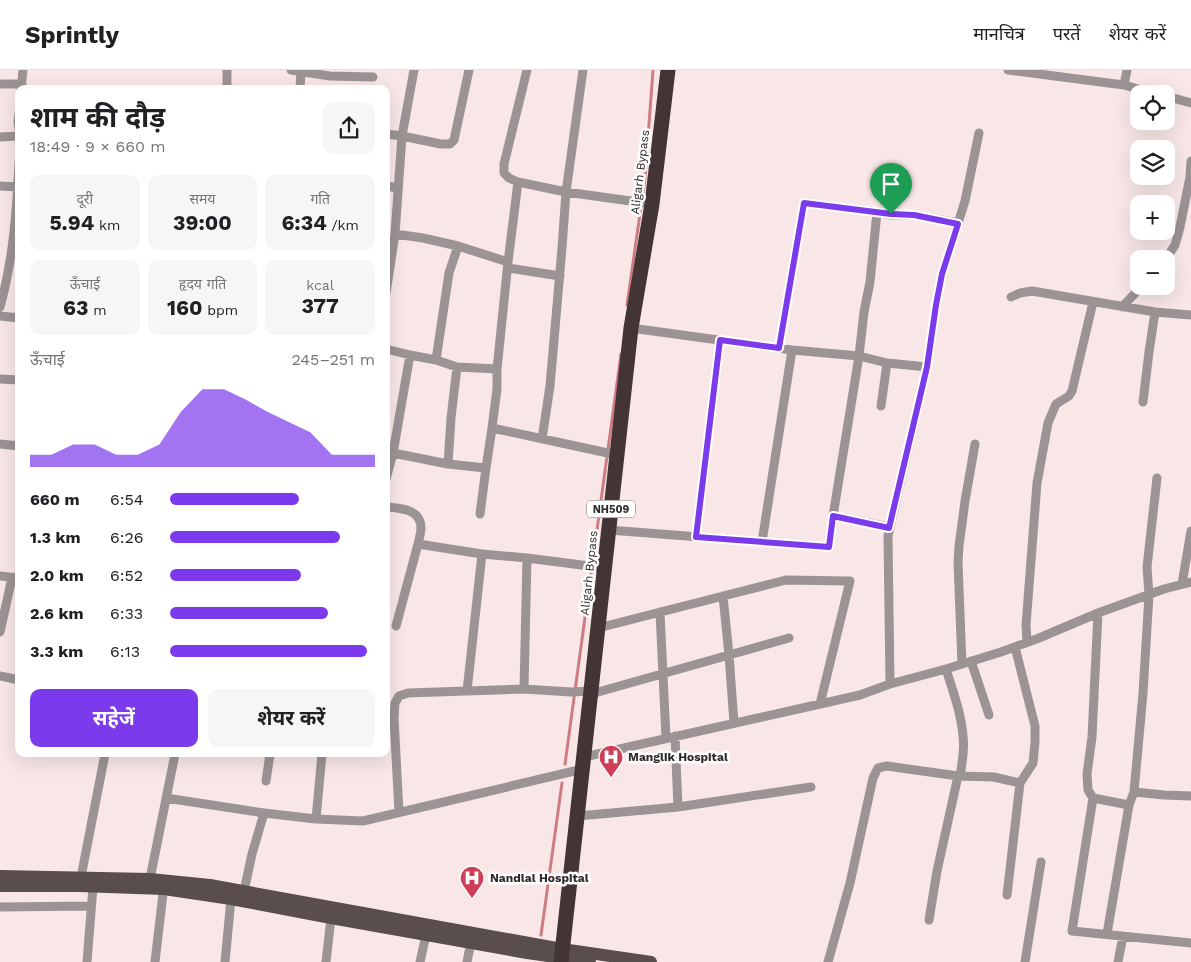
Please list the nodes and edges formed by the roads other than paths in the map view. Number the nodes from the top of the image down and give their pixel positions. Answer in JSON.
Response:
{"nodes":[{"id":1,"x":23,"y":70,"type":"edge"},
{"id":2,"x":227,"y":70,"type":"edge"},
{"id":3,"x":298,"y":70,"type":"edge"},
{"id":4,"x":414,"y":70,"type":"edge"},
{"id":5,"x":469,"y":70,"type":"edge"},
{"id":6,"x":528,"y":70,"type":"edge"},
{"id":7,"x":583,"y":70,"type":"edge"},
{"id":8,"x":668,"y":70,"type":"edge"},
{"id":9,"x":1013,"y":70,"type":"edge"},
{"id":10,"x":1127,"y":70,"type":"edge"},
{"id":11,"x":372,"y":77,"type":"dead end"},
{"id":12,"x":0,"y":84,"type":"edge"},
{"id":13,"x":15,"y":85,"type":"edge"},
{"id":14,"x":21,"y":85,"type":"edge"},
{"id":15,"x":227,"y":85,"type":"edge"},
{"id":16,"x":300,"y":85,"type":"edge"},
{"id":17,"x":1124,"y":86,"type":"junction"},
{"id":18,"x":1130,"y":88,"type":"edge"},
{"id":19,"x":1175,"y":99,"type":"edge"},
{"id":20,"x":1191,"y":103,"type":"edge"},
{"id":21,"x":979,"y":133,"type":"dead end"},
{"id":22,"x":390,"y":134,"type":"edge"},
{"id":23,"x":15,"y":136,"type":"edge"},
{"id":24,"x":402,"y":136,"type":"junction"},
{"id":25,"x":0,"y":137,"type":"edge"},
{"id":26,"x":1191,"y":161,"type":"edge"},
{"id":27,"x":518,"y":182,"type":"junction"},
{"id":28,"x":0,"y":186,"type":"edge"},
{"id":29,"x":15,"y":187,"type":"edge"},
{"id":30,"x":390,"y":187,"type":"edge"},
{"id":31,"x":398,"y":188,"type":"junction"},
{"id":32,"x":566,"y":192,"type":"junction"},
{"id":33,"x":648,"y":203,"type":"junction"},
{"id":34,"x":876,"y":212,"type":"junction"},
{"id":35,"x":958,"y":224,"type":"junction"},
{"id":36,"x":15,"y":230,"type":"edge"},
{"id":37,"x":395,"y":234,"type":"junction"},
{"id":38,"x":458,"y":246,"type":"junction"},
{"id":39,"x":1172,"y":250,"type":"edge"},
{"id":40,"x":508,"y":265,"type":"junction"},
{"id":41,"x":9,"y":266,"type":"junction"},
{"id":42,"x":15,"y":267,"type":"edge"},
{"id":43,"x":390,"y":267,"type":"edge"},
{"id":44,"x":560,"y":276,"type":"junction"},
{"id":45,"x":1133,"y":295,"type":"edge"},
{"id":46,"x":1011,"y":297,"type":"dead end"},
{"id":47,"x":1093,"y":302,"type":"junction"},
{"id":48,"x":0,"y":307,"type":"edge"},
{"id":49,"x":1122,"y":307,"type":"junction"},
{"id":50,"x":1155,"y":312,"type":"junction"},
{"id":51,"x":1191,"y":315,"type":"edge"},
{"id":52,"x":0,"y":316,"type":"edge"},
{"id":53,"x":15,"y":318,"type":"edge"},
{"id":54,"x":632,"y":328,"type":"junction"},
{"id":55,"x":720,"y":340,"type":"junction"},
{"id":56,"x":779,"y":348,"type":"junction"},
{"id":57,"x":390,"y":349,"type":"edge"},
{"id":58,"x":792,"y":350,"type":"junction"},
{"id":59,"x":410,"y":355,"type":"junction"},
{"id":60,"x":859,"y":356,"type":"junction"},
{"id":61,"x":436,"y":360,"type":"junction"},
{"id":62,"x":887,"y":363,"type":"junction"},
{"id":63,"x":457,"y":367,"type":"junction"},
{"id":64,"x":927,"y":367,"type":"junction"},
{"id":65,"x":497,"y":369,"type":"junction"},
{"id":66,"x":0,"y":379,"type":"edge"},
{"id":67,"x":15,"y":380,"type":"edge"},
{"id":68,"x":1143,"y":402,"type":"dead end"},
{"id":69,"x":881,"y":406,"type":"dead end"},
{"id":70,"x":492,"y":428,"type":"junction"},
{"id":71,"x":542,"y":439,"type":"junction"},
{"id":72,"x":0,"y":444,"type":"edge"},
{"id":73,"x":975,"y":444,"type":"dead end"},
{"id":74,"x":15,"y":446,"type":"edge"},
{"id":75,"x":392,"y":453,"type":"junction"},
{"id":76,"x":611,"y":453,"type":"junction"},
{"id":77,"x":390,"y":462,"type":"edge"},
{"id":78,"x":448,"y":464,"type":"junction"},
{"id":79,"x":486,"y":468,"type":"junction"},
{"id":80,"x":1157,"y":478,"type":"dead end"},
{"id":81,"x":390,"y":507,"type":"edge"},
{"id":82,"x":480,"y":514,"type":"dead end"},
{"id":83,"x":833,"y":516,"type":"junction"},
{"id":84,"x":889,"y":528,"type":"junction"},
{"id":85,"x":609,"y":530,"type":"junction"},
{"id":86,"x":1191,"y":531,"type":"edge"},
{"id":87,"x":696,"y":537,"type":"junction"},
{"id":88,"x":762,"y":542,"type":"junction"},
{"id":89,"x":418,"y":544,"type":"junction"},
{"id":90,"x":482,"y":554,"type":"junction"},
{"id":91,"x":527,"y":558,"type":"junction"},
{"id":92,"x":602,"y":567,"type":"junction"},
{"id":93,"x":0,"y":576,"type":"edge"},
{"id":94,"x":15,"y":578,"type":"edge"},
{"id":95,"x":1186,"y":583,"type":"edge"},
{"id":96,"x":1149,"y":595,"type":"junction"},
{"id":97,"x":723,"y":596,"type":"junction"},
{"id":98,"x":660,"y":612,"type":"junction"},
{"id":99,"x":1098,"y":613,"type":"junction"},
{"id":100,"x":396,"y":626,"type":"dead end"},
{"id":101,"x":598,"y":628,"type":"junction"},
{"id":102,"x":0,"y":632,"type":"edge"},
{"id":103,"x":789,"y":638,"type":"dead end"},
{"id":104,"x":1027,"y":642,"type":"junction"},
{"id":105,"x":1015,"y":647,"type":"junction"},
{"id":106,"x":729,"y":655,"type":"junction"},
{"id":107,"x":971,"y":661,"type":"junction"},
{"id":108,"x":962,"y":664,"type":"junction"},
{"id":109,"x":946,"y":669,"type":"junction"},
{"id":110,"x":663,"y":674,"type":"junction"},
{"id":111,"x":0,"y":676,"type":"edge"},
{"id":112,"x":15,"y":679,"type":"edge"},
{"id":113,"x":890,"y":684,"type":"junction"},
{"id":114,"x":524,"y":689,"type":"junction"},
{"id":115,"x":467,"y":691,"type":"junction"},
{"id":116,"x":589,"y":692,"type":"junction"},
{"id":117,"x":820,"y":704,"type":"junction"},
{"id":118,"x":989,"y":715,"type":"dead end"},
{"id":119,"x":734,"y":723,"type":"junction"},
{"id":120,"x":671,"y":737,"type":"junction"},
{"id":121,"x":104,"y":757,"type":"edge"},
{"id":122,"x":174,"y":757,"type":"edge"},
{"id":123,"x":270,"y":757,"type":"edge"},
{"id":124,"x":322,"y":757,"type":"edge"},
{"id":125,"x":583,"y":763,"type":"junction"},
{"id":126,"x":959,"y":776,"type":"junction"},
{"id":127,"x":266,"y":781,"type":"dead end"},
{"id":128,"x":1020,"y":784,"type":"junction"},
{"id":129,"x":811,"y":787,"type":"dead end"},
{"id":130,"x":1134,"y":792,"type":"junction"},
{"id":131,"x":1191,"y":796,"type":"edge"},
{"id":132,"x":166,"y":798,"type":"junction"},
{"id":133,"x":1093,"y":798,"type":"junction"},
{"id":134,"x":1130,"y":805,"type":"junction"},
{"id":135,"x":678,"y":807,"type":"junction"},
{"id":136,"x":399,"y":812,"type":"junction"},
{"id":137,"x":264,"y":813,"type":"junction"},
{"id":138,"x":578,"y":816,"type":"junction"},
{"id":139,"x":316,"y":819,"type":"junction"},
{"id":140,"x":1041,"y":862,"type":"dead end"},
{"id":141,"x":0,"y":876,"type":"edge"},
{"id":142,"x":81,"y":877,"type":"junction"},
{"id":143,"x":150,"y":878,"type":"junction"},
{"id":144,"x":164,"y":885,"type":"junction"},
{"id":145,"x":0,"y":886,"type":"edge"},
{"id":146,"x":93,"y":887,"type":"junction"},
{"id":147,"x":244,"y":892,"type":"junction"},
{"id":148,"x":1007,"y":895,"type":"dead end"},
{"id":149,"x":231,"y":899,"type":"junction"},
{"id":150,"x":91,"y":906,"type":"junction"},
{"id":151,"x":0,"y":907,"type":"edge"},
{"id":152,"x":310,"y":909,"type":"junction"},
{"id":153,"x":331,"y":918,"type":"junction"},
{"id":154,"x":929,"y":920,"type":"dead end"},
{"id":155,"x":1107,"y":934,"type":"junction"},
{"id":156,"x":426,"y":935,"type":"junction"},
{"id":157,"x":1123,"y":936,"type":"junction"},
{"id":158,"x":471,"y":942,"type":"junction"},
{"id":159,"x":1191,"y":943,"type":"edge"},
{"id":160,"x":562,"y":956,"type":"edge"},
{"id":161,"x":526,"y":957,"type":"edge"},
{"id":162,"x":86,"y":962,"type":"edge"},
{"id":163,"x":155,"y":962,"type":"edge"},
{"id":164,"x":225,"y":962,"type":"edge"},
{"id":165,"x":326,"y":962,"type":"edge"},
{"id":166,"x":420,"y":962,"type":"edge"},
{"id":167,"x":467,"y":962,"type":"edge"},
{"id":168,"x":590,"y":962,"type":"edge"},
{"id":169,"x":651,"y":962,"type":"edge"},
{"id":170,"x":828,"y":962,"type":"edge"},
{"id":171,"x":1025,"y":962,"type":"edge"},
{"id":172,"x":1118,"y":962,"type":"edge"}],
"edges":[{"from":1,"to":14,"type":"street"},
{"from":2,"to":15,"type":"street"},
{"from":3,"to":11,"type":"street"},
{"from":3,"to":16,"type":"street"},
{"from":4,"to":24,"type":"street"},
{"from":5,"to":24,"type":"street"},
{"from":6,"to":27,"type":"street"},
{"from":7,"to":32,"type":"street"},
{"from":8,"to":33,"type":"highway","name":"Aligarh Bypass","number":"NH509"},
{"from":9,"to":17,"type":"street"},
{"from":10,"to":17,"type":"street"},
{"from":12,"to":13,"type":"street"},
{"from":17,"to":18,"type":"street"},
{"from":19,"to":20,"type":"street"},
{"from":21,"to":35,"type":"street"},
{"from":22,"to":24,"type":"street"},
{"from":23,"to":25,"type":"street"},
{"from":24,"to":31,"type":"street"},
{"from":26,"to":39,"type":"street"},
{"from":27,"to":32,"type":"street"},
{"from":27,"to":40,"type":"street"},
{"from":28,"to":29,"type":"street"},
{"from":30,"to":31,"type":"street"},
{"from":31,"to":37,"type":"street"},
{"from":32,"to":33,"type":"street"},
{"from":32,"to":44,"type":"street"},
{"from":33,"to":54,"type":"highway","name":"Aligarh Bypass","number":"NH509"},
{"from":34,"to":35,"type":"street"},
{"from":34,"to":56,"type":"street"},
{"from":34,"to":60,"type":"street"},
{"from":35,"to":64,"type":"street"},
{"from":36,"to":41,"type":"street"},
{"from":37,"to":38,"type":"street"},
{"from":37,"to":43,"type":"street"},
{"from":38,"to":40,"type":"street"},
{"from":38,"to":61,"type":"street"},
{"from":40,"to":44,"type":"street"},
{"from":40,"to":65,"type":"street"},
{"from":41,"to":42,"type":"street"},
{"from":41,"to":48,"type":"street"},
{"from":44,"to":71,"type":"street"},
{"from":45,"to":49,"type":"street"},
{"from":46,"to":47,"type":"street"},
{"from":47,"to":49,"type":"street"},
{"from":47,"to":104,"type":"street"},
{"from":49,"to":50,"type":"street"},
{"from":50,"to":51,"type":"street"},
{"from":50,"to":68,"type":"street"},
{"from":52,"to":53,"type":"street"},
{"from":54,"to":55,"type":"street"},
{"from":54,"to":76,"type":"highway","name":"Aligarh Bypass","number":"NH509"},
{"from":55,"to":56,"type":"street"},
{"from":55,"to":87,"type":"street"},
{"from":56,"to":58,"type":"street"},
{"from":57,"to":59,"type":"street"},
{"from":58,"to":60,"type":"street"},
{"from":58,"to":88,"type":"street"},
{"from":59,"to":61,"type":"street"},
{"from":59,"to":75,"type":"street"},
{"from":60,"to":62,"type":"street"},
{"from":60,"to":83,"type":"street"},
{"from":61,"to":63,"type":"street"},
{"from":62,"to":64,"type":"street"},
{"from":62,"to":69,"type":"street"},
{"from":63,"to":65,"type":"street"},
{"from":63,"to":78,"type":"street"},
{"from":64,"to":84,"type":"street"},
{"from":65,"to":70,"type":"street"},
{"from":66,"to":67,"type":"street"},
{"from":70,"to":71,"type":"street"},
{"from":70,"to":79,"type":"street"},
{"from":71,"to":76,"type":"street"},
{"from":72,"to":74,"type":"street"},
{"from":73,"to":108,"type":"street"},
{"from":75,"to":77,"type":"street"},
{"from":75,"to":78,"type":"street"},
{"from":76,"to":85,"type":"highway","name":"Aligarh Bypass","number":"NH509"},
{"from":78,"to":79,"type":"street"},
{"from":79,"to":82,"type":"street"},
{"from":80,"to":96,"type":"street"},
{"from":81,"to":89,"type":"street"},
{"from":83,"to":84,"type":"street"},
{"from":83,"to":88,"type":"street"},
{"from":84,"to":113,"type":"street"},
{"from":85,"to":87,"type":"street"},
{"from":85,"to":92,"type":"highway","name":"Aligarh Bypass","number":"NH509"},
{"from":86,"to":95,"type":"street"},
{"from":87,"to":88,"type":"street"},
{"from":89,"to":90,"type":"street"},
{"from":89,"to":100,"type":"street"},
{"from":90,"to":91,"type":"street"},
{"from":90,"to":115,"type":"street"},
{"from":91,"to":92,"type":"street"},
{"from":91,"to":114,"type":"street"},
{"from":92,"to":101,"type":"highway","name":"Aligarh Bypass","number":"NH509"},
{"from":93,"to":94,"type":"street"},
{"from":94,"to":102,"type":"street"},
{"from":95,"to":96,"type":"street"},
{"from":96,"to":99,"type":"street"},
{"from":96,"to":130,"type":"street"},
{"from":97,"to":98,"type":"street"},
{"from":97,"to":106,"type":"street"},
{"from":97,"to":117,"type":"street"},
{"from":98,"to":101,"type":"street"},
{"from":98,"to":110,"type":"street"},
{"from":99,"to":104,"type":"street"},
{"from":99,"to":133,"type":"street"},
{"from":101,"to":116,"type":"highway","name":"Aligarh Bypass","number":"NH509"},
{"from":103,"to":106,"type":"street"},
{"from":104,"to":105,"type":"street"},
{"from":105,"to":107,"type":"street"},
{"from":105,"to":128,"type":"street"},
{"from":106,"to":110,"type":"street"},
{"from":106,"to":119,"type":"street"},
{"from":107,"to":108,"type":"street"},
{"from":107,"to":118,"type":"street"},
{"from":108,"to":109,"type":"street"},
{"from":109,"to":113,"type":"street"},
{"from":109,"to":126,"type":"street"},
{"from":110,"to":116,"type":"street"},
{"from":110,"to":120,"type":"street"},
{"from":111,"to":112,"type":"street"},
{"from":113,"to":117,"type":"street"},
{"from":114,"to":115,"type":"street"},
{"from":114,"to":116,"type":"street"},
{"from":115,"to":136,"type":"street"},
{"from":116,"to":125,"type":"highway","name":"Aligarh Bypass","number":"NH509"},
{"from":117,"to":119,"type":"street"},
{"from":119,"to":120,"type":"street"},
{"from":120,"to":125,"type":"street"},
{"from":120,"to":135,"type":"street"},
{"from":121,"to":142,"type":"street"},
{"from":122,"to":132,"type":"street"},
{"from":123,"to":127,"type":"street"},
{"from":124,"to":139,"type":"street"},
{"from":125,"to":136,"type":"street"},
{"from":125,"to":138,"type":"highway","name":"Aligarh Bypass","number":"NH509"},
{"from":126,"to":128,"type":"street"},
{"from":126,"to":154,"type":"street"},
{"from":126,"to":170,"type":"street"},
{"from":128,"to":148,"type":"street"},
{"from":129,"to":135,"type":"street"},
{"from":130,"to":131,"type":"street"},
{"from":130,"to":134,"type":"street"},
{"from":132,"to":137,"type":"street"},
{"from":132,"to":143,"type":"street"},
{"from":133,"to":134,"type":"street"},
{"from":133,"to":155,"type":"street"},
{"from":134,"to":155,"type":"street"},
{"from":135,"to":138,"type":"street"},
{"from":136,"to":139,"type":"street"},
{"from":137,"to":139,"type":"street"},
{"from":137,"to":147,"type":"street"},
{"from":138,"to":160,"type":"highway","name":"Aligarh Bypass","number":"NH509"},
{"from":140,"to":171,"type":"street"},
{"from":141,"to":142,"type":"main road"},
{"from":142,"to":143,"type":"main road"},
{"from":143,"to":144,"type":"main road"},
{"from":144,"to":146,"type":"main road"},
{"from":144,"to":147,"type":"main road"},
{"from":144,"to":149,"type":"main road"},
{"from":144,"to":163,"type":"street"},
{"from":145,"to":146,"type":"main road"},
{"from":146,"to":150,"type":"street"},
{"from":147,"to":152,"type":"main road"},
{"from":149,"to":152,"type":"main road"},
{"from":149,"to":164,"type":"street"},
{"from":150,"to":151,"type":"street"},
{"from":150,"to":162,"type":"street"},
{"from":152,"to":153,"type":"main road"},
{"from":152,"to":160,"type":"main road"},
{"from":153,"to":156,"type":"main road"},
{"from":153,"to":165,"type":"street"},
{"from":155,"to":157,"type":"street"},
{"from":156,"to":158,"type":"main road"},
{"from":156,"to":166,"type":"street"},
{"from":157,"to":159,"type":"street"},
{"from":157,"to":172,"type":"street"},
{"from":158,"to":161,"type":"main road"},
{"from":158,"to":167,"type":"street"},
{"from":160,"to":161,"type":"main road"},
{"from":160,"to":168,"type":"main road"},
{"from":160,"to":169,"type":"main road"}]}
